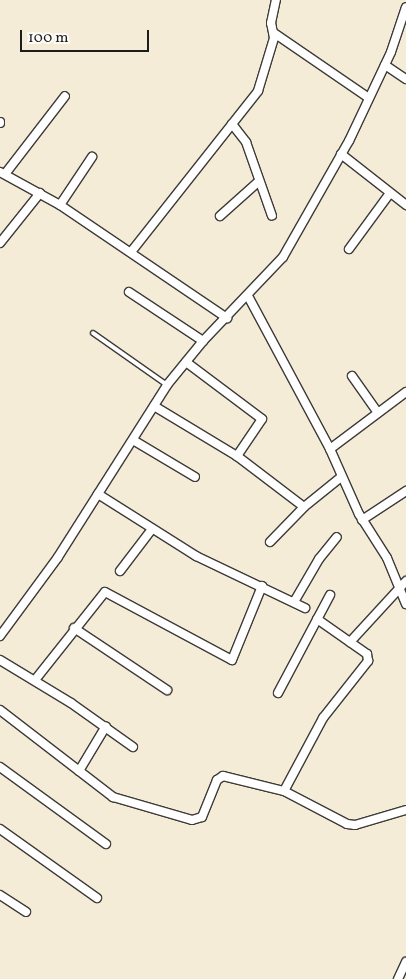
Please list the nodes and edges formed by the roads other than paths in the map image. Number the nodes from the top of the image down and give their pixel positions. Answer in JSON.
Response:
{"nodes":[{"id":1,"x":276,"y":0,"type":"edge"},
{"id":2,"x":406,"y":7,"type":"edge"},
{"id":3,"x":274,"y":34,"type":"junction"},
{"id":4,"x":385,"y":65,"type":"junction"},
{"id":5,"x":406,"y":80,"type":"edge"},
{"id":6,"x":65,"y":96,"type":"dead end"},
{"id":7,"x":369,"y":98,"type":"junction"},
{"id":8,"x":232,"y":124,"type":"junction"},
{"id":9,"x":342,"y":154,"type":"junction"},
{"id":10,"x":92,"y":157,"type":"dead end"},
{"id":11,"x":2,"y":173,"type":"edge"},
{"id":12,"x":258,"y":182,"type":"junction"},
{"id":13,"x":40,"y":193,"type":"junction"},
{"id":14,"x":390,"y":193,"type":"junction"},
{"id":15,"x":60,"y":205,"type":"junction"},
{"id":16,"x":406,"y":206,"type":"edge"},
{"id":17,"x":220,"y":216,"type":"dead end"},
{"id":18,"x":272,"y":216,"type":"dead end"},
{"id":19,"x":0,"y":243,"type":"edge"},
{"id":20,"x":349,"y":249,"type":"dead end"},
{"id":21,"x":131,"y":252,"type":"junction"},
{"id":22,"x":129,"y":292,"type":"dead end"},
{"id":23,"x":248,"y":296,"type":"junction"},
{"id":24,"x":226,"y":318,"type":"junction"},
{"id":25,"x":93,"y":333,"type":"dead end"},
{"id":26,"x":203,"y":341,"type":"junction"},
{"id":27,"x":186,"y":362,"type":"junction"},
{"id":28,"x":352,"y":376,"type":"dead end"},
{"id":29,"x":167,"y":385,"type":"junction"},
{"id":30,"x":406,"y":392,"type":"edge"},
{"id":31,"x":154,"y":406,"type":"junction"},
{"id":32,"x":378,"y":413,"type":"junction"},
{"id":33,"x":133,"y":440,"type":"junction"},
{"id":34,"x":330,"y":449,"type":"junction"},
{"id":35,"x":237,"y":456,"type":"junction"},
{"id":36,"x":342,"y":476,"type":"junction"},
{"id":37,"x":195,"y":477,"type":"dead end"},
{"id":38,"x":406,"y":491,"type":"edge"},
{"id":39,"x":98,"y":494,"type":"junction"},
{"id":40,"x":304,"y":507,"type":"junction"},
{"id":41,"x":362,"y":520,"type":"junction"},
{"id":42,"x":152,"y":529,"type":"junction"},
{"id":43,"x":337,"y":537,"type":"dead end"},
{"id":44,"x":270,"y":542,"type":"dead end"},
{"id":45,"x":120,"y":571,"type":"dead end"},
{"id":46,"x":406,"y":581,"type":"edge"},
{"id":47,"x":262,"y":586,"type":"junction"},
{"id":48,"x":398,"y":586,"type":"junction"},
{"id":49,"x":330,"y":595,"type":"dead end"},
{"id":50,"x":294,"y":602,"type":"junction"},
{"id":51,"x":406,"y":604,"type":"edge"},
{"id":52,"x":305,"y":608,"type":"dead end"},
{"id":53,"x":317,"y":619,"type":"junction"},
{"id":54,"x":74,"y":628,"type":"junction"},
{"id":55,"x":0,"y":636,"type":"edge"},
{"id":56,"x":350,"y":642,"type":"junction"},
{"id":57,"x":0,"y":660,"type":"edge"},
{"id":58,"x":35,"y":680,"type":"junction"},
{"id":59,"x":167,"y":690,"type":"dead end"},
{"id":60,"x":278,"y":693,"type":"dead end"},
{"id":61,"x":0,"y":710,"type":"edge"},
{"id":62,"x":106,"y":726,"type":"junction"},
{"id":63,"x":134,"y":747,"type":"dead end"},
{"id":64,"x":0,"y":767,"type":"edge"},
{"id":65,"x":79,"y":771,"type":"junction"},
{"id":66,"x":284,"y":791,"type":"junction"},
{"id":67,"x":406,"y":810,"type":"edge"},
{"id":68,"x":0,"y":829,"type":"edge"},
{"id":69,"x":106,"y":844,"type":"dead end"},
{"id":70,"x":0,"y":895,"type":"edge"},
{"id":71,"x":97,"y":898,"type":"dead end"},
{"id":72,"x":26,"y":912,"type":"dead end"},
{"id":73,"x":406,"y":962,"type":"edge"},
{"id":74,"x":398,"y":979,"type":"edge"}],
"edges":[{"from":1,"to":3,"type":"street"},
{"from":2,"to":4,"type":"street"},
{"from":3,"to":7,"type":"street"},
{"from":3,"to":8,"type":"street"},
{"from":4,"to":5,"type":"street"},
{"from":4,"to":7,"type":"street"},
{"from":6,"to":11,"type":"street"},
{"from":7,"to":9,"type":"street"},
{"from":8,"to":12,"type":"street"},
{"from":8,"to":21,"type":"street"},
{"from":9,"to":14,"type":"street"},
{"from":9,"to":23,"type":"street"},
{"from":10,"to":15,"type":"street"},
{"from":11,"to":13,"type":"street"},
{"from":12,"to":17,"type":"street"},
{"from":12,"to":18,"type":"street"},
{"from":13,"to":15,"type":"street"},
{"from":13,"to":19,"type":"street"},
{"from":14,"to":16,"type":"street"},
{"from":14,"to":20,"type":"street"},
{"from":15,"to":21,"type":"street"},
{"from":21,"to":24,"type":"street"},
{"from":22,"to":26,"type":"street"},
{"from":23,"to":24,"type":"street"},
{"from":23,"to":34,"type":"street"},
{"from":24,"to":26,"type":"street"},
{"from":25,"to":29,"type":"lane"},
{"from":26,"to":27,"type":"street"},
{"from":27,"to":29,"type":"street"},
{"from":27,"to":35,"type":"street"},
{"from":28,"to":32,"type":"street"},
{"from":29,"to":31,"type":"street"},
{"from":30,"to":32,"type":"street"},
{"from":31,"to":33,"type":"street"},
{"from":31,"to":35,"type":"street"},
{"from":32,"to":34,"type":"street"},
{"from":33,"to":37,"type":"street"},
{"from":33,"to":39,"type":"street"},
{"from":34,"to":36,"type":"street"},
{"from":35,"to":40,"type":"street"},
{"from":36,"to":40,"type":"street"},
{"from":36,"to":41,"type":"street"},
{"from":38,"to":41,"type":"street"},
{"from":39,"to":42,"type":"street"},
{"from":39,"to":55,"type":"street"},
{"from":40,"to":44,"type":"street"},
{"from":41,"to":48,"type":"street"},
{"from":42,"to":45,"type":"street"},
{"from":42,"to":47,"type":"street"},
{"from":43,"to":50,"type":"street"},
{"from":46,"to":48,"type":"street"},
{"from":47,"to":50,"type":"street"},
{"from":47,"to":54,"type":"street"},
{"from":48,"to":51,"type":"street"},
{"from":48,"to":56,"type":"street"},
{"from":49,"to":53,"type":"street"},
{"from":50,"to":52,"type":"street"},
{"from":53,"to":56,"type":"street"},
{"from":53,"to":60,"type":"street"},
{"from":54,"to":58,"type":"street"},
{"from":54,"to":59,"type":"street"},
{"from":56,"to":66,"type":"street"},
{"from":57,"to":58,"type":"street"},
{"from":58,"to":62,"type":"street"},
{"from":61,"to":65,"type":"street"},
{"from":62,"to":63,"type":"street"},
{"from":62,"to":65,"type":"street"},
{"from":64,"to":69,"type":"street"},
{"from":65,"to":66,"type":"street"},
{"from":66,"to":67,"type":"street"},
{"from":68,"to":71,"type":"street"},
{"from":70,"to":72,"type":"street"},
{"from":73,"to":74,"type":"street"}]}
